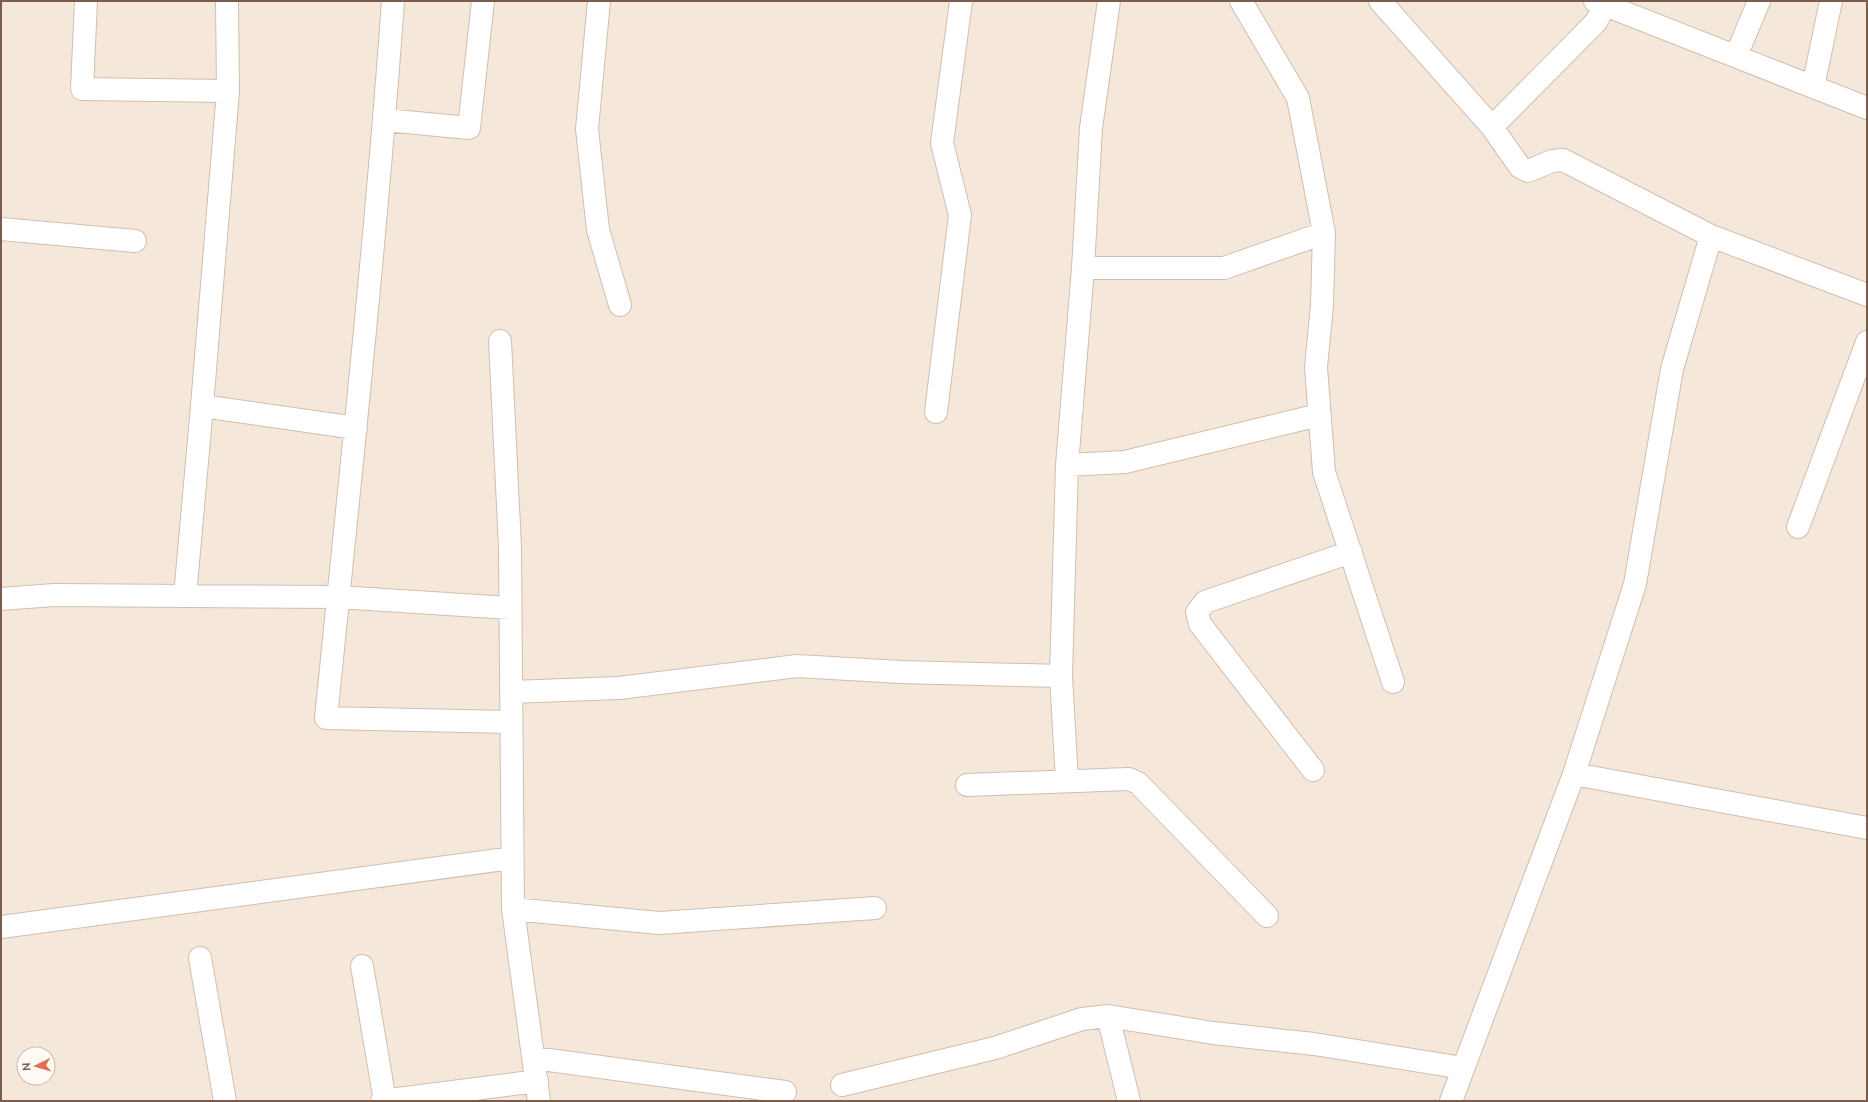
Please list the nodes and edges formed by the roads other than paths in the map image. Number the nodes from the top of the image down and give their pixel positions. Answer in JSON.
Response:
{"nodes":[{"id":1,"x":86,"y":1,"type":"edge"},
{"id":2,"x":227,"y":1,"type":"edge"},
{"id":3,"x":393,"y":1,"type":"edge"},
{"id":4,"x":483,"y":1,"type":"edge"},
{"id":5,"x":599,"y":1,"type":"edge"},
{"id":6,"x":961,"y":1,"type":"edge"},
{"id":7,"x":1109,"y":1,"type":"edge"},
{"id":8,"x":1241,"y":1,"type":"edge"},
{"id":9,"x":1380,"y":1,"type":"edge"},
{"id":10,"x":1758,"y":1,"type":"edge"},
{"id":11,"x":1831,"y":1,"type":"edge"},
{"id":12,"x":1600,"y":3,"type":"edge"},
{"id":13,"x":1736,"y":56,"type":"junction"},
{"id":14,"x":1813,"y":87,"type":"junction"},
{"id":15,"x":228,"y":91,"type":"junction"},
{"id":16,"x":1867,"y":108,"type":"edge"},
{"id":17,"x":385,"y":120,"type":"junction"},
{"id":18,"x":1492,"y":127,"type":"junction"},
{"id":19,"x":1,"y":229,"type":"edge"},
{"id":20,"x":1324,"y":232,"type":"junction"},
{"id":21,"x":1711,"y":236,"type":"junction"},
{"id":22,"x":135,"y":241,"type":"dead end"},
{"id":23,"x":1083,"y":268,"type":"junction"},
{"id":24,"x":1867,"y":295,"type":"edge"},
{"id":25,"x":620,"y":305,"type":"dead end"},
{"id":26,"x":500,"y":341,"type":"dead end"},
{"id":27,"x":1867,"y":342,"type":"edge"},
{"id":28,"x":202,"y":406,"type":"junction"},
{"id":29,"x":936,"y":412,"type":"dead end"},
{"id":30,"x":1319,"y":415,"type":"junction"},
{"id":31,"x":356,"y":428,"type":"junction"},
{"id":32,"x":1067,"y":465,"type":"junction"},
{"id":33,"x":1798,"y":527,"type":"dead end"},
{"id":34,"x":1351,"y":552,"type":"junction"},
{"id":35,"x":185,"y":596,"type":"junction"},
{"id":36,"x":338,"y":597,"type":"junction"},
{"id":37,"x":1,"y":599,"type":"edge"},
{"id":38,"x":510,"y":608,"type":"junction"},
{"id":39,"x":1061,"y":676,"type":"junction"},
{"id":40,"x":1393,"y":682,"type":"dead end"},
{"id":41,"x":511,"y":692,"type":"junction"},
{"id":42,"x":511,"y":722,"type":"junction"},
{"id":43,"x":1313,"y":770,"type":"dead end"},
{"id":44,"x":1574,"y":774,"type":"junction"},
{"id":45,"x":1067,"y":781,"type":"junction"},
{"id":46,"x":966,"y":785,"type":"dead end"},
{"id":47,"x":1867,"y":828,"type":"edge"},
{"id":48,"x":512,"y":858,"type":"junction"},
{"id":49,"x":875,"y":908,"type":"dead end"},
{"id":50,"x":513,"y":909,"type":"junction"},
{"id":51,"x":1267,"y":916,"type":"dead end"},
{"id":52,"x":1,"y":927,"type":"edge"},
{"id":53,"x":200,"y":958,"type":"dead end"},
{"id":54,"x":362,"y":966,"type":"dead end"},
{"id":55,"x":1108,"y":1016,"type":"junction"},
{"id":56,"x":534,"y":1058,"type":"junction"},
{"id":57,"x":1463,"y":1068,"type":"junction"},
{"id":58,"x":842,"y":1085,"type":"dead end"},
{"id":59,"x":538,"y":1091,"type":"edge"},
{"id":60,"x":785,"y":1092,"type":"dead end"},
{"id":61,"x":225,"y":1101,"type":"edge"},
{"id":62,"x":384,"y":1101,"type":"edge"},
{"id":63,"x":1129,"y":1101,"type":"edge"},
{"id":64,"x":1451,"y":1101,"type":"edge"}],
"edges":[{"from":1,"to":15,"type":"street"},
{"from":2,"to":15,"type":"street"},
{"from":3,"to":17,"type":"street"},
{"from":4,"to":17,"type":"street"},
{"from":5,"to":25,"type":"street"},
{"from":6,"to":29,"type":"street"},
{"from":7,"to":23,"type":"street"},
{"from":8,"to":20,"type":"street"},
{"from":9,"to":18,"type":"street"},
{"from":10,"to":13,"type":"street"},
{"from":11,"to":14,"type":"street"},
{"from":12,"to":13,"type":"street"},
{"from":12,"to":18,"type":"street"},
{"from":13,"to":14,"type":"street"},
{"from":14,"to":16,"type":"street"},
{"from":15,"to":28,"type":"street"},
{"from":17,"to":31,"type":"street"},
{"from":18,"to":21,"type":"street"},
{"from":19,"to":22,"type":"street"},
{"from":20,"to":23,"type":"street"},
{"from":20,"to":30,"type":"street"},
{"from":21,"to":24,"type":"street"},
{"from":21,"to":44,"type":"street"},
{"from":23,"to":32,"type":"street"},
{"from":26,"to":38,"type":"street"},
{"from":27,"to":33,"type":"street"},
{"from":28,"to":31,"type":"street"},
{"from":28,"to":35,"type":"street"},
{"from":30,"to":32,"type":"street"},
{"from":30,"to":34,"type":"street"},
{"from":31,"to":36,"type":"street"},
{"from":32,"to":39,"type":"street"},
{"from":34,"to":40,"type":"street"},
{"from":34,"to":43,"type":"street"},
{"from":35,"to":36,"type":"street"},
{"from":35,"to":37,"type":"street"},
{"from":36,"to":38,"type":"street"},
{"from":36,"to":42,"type":"street"},
{"from":38,"to":41,"type":"street"},
{"from":39,"to":41,"type":"street"},
{"from":39,"to":45,"type":"street"},
{"from":41,"to":42,"type":"street"},
{"from":42,"to":48,"type":"street"},
{"from":44,"to":47,"type":"street"},
{"from":44,"to":57,"type":"street"},
{"from":45,"to":46,"type":"street"},
{"from":45,"to":51,"type":"street"},
{"from":48,"to":50,"type":"street"},
{"from":48,"to":52,"type":"street"},
{"from":49,"to":50,"type":"street"},
{"from":50,"to":56,"type":"street"},
{"from":53,"to":61,"type":"street"},
{"from":54,"to":62,"type":"street"},
{"from":55,"to":57,"type":"street"},
{"from":55,"to":58,"type":"street"},
{"from":55,"to":63,"type":"street"},
{"from":56,"to":59,"type":"street"},
{"from":56,"to":60,"type":"street"},
{"from":57,"to":64,"type":"street"},
{"from":59,"to":62,"type":"street"}]}
